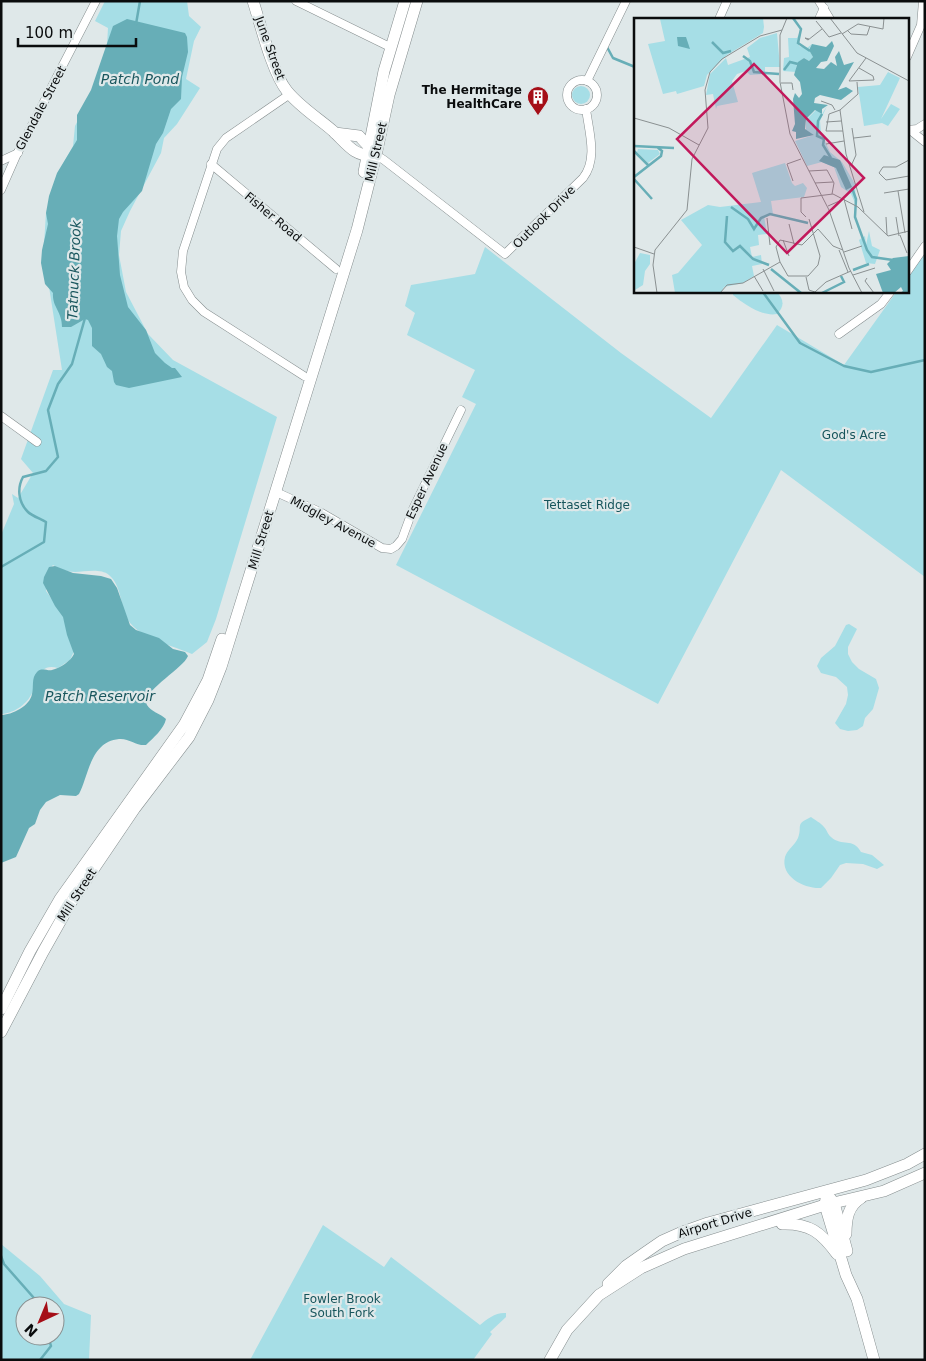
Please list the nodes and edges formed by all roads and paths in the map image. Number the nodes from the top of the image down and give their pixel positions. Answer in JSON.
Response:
{"nodes":[{"id":1,"x":96,"y":1,"type":"edge"},
{"id":2,"x":253,"y":1,"type":"edge"},
{"id":3,"x":296,"y":1,"type":"edge"},
{"id":4,"x":405,"y":1,"type":"edge"},
{"id":5,"x":417,"y":1,"type":"edge"},
{"id":6,"x":626,"y":1,"type":"edge"},
{"id":7,"x":727,"y":1,"type":"edge"},
{"id":8,"x":819,"y":1,"type":"edge"},
{"id":9,"x":923,"y":1,"type":"edge"},
{"id":10,"x":824,"y":8,"type":"junction"},
{"id":11,"x":719,"y":18,"type":"edge"},
{"id":12,"x":819,"y":18,"type":"edge"},
{"id":13,"x":829,"y":18,"type":"edge"},
{"id":14,"x":390,"y":47,"type":"junction"},
{"id":15,"x":908,"y":55,"type":"edge"},
{"id":16,"x":587,"y":82,"type":"junction"},
{"id":17,"x":290,"y":94,"type":"junction"},
{"id":18,"x":586,"y":109,"type":"junction"},
{"id":19,"x":925,"y":124,"type":"edge"},
{"id":20,"x":909,"y":130,"type":"edge"},
{"id":21,"x":925,"y":142,"type":"edge"},
{"id":22,"x":18,"y":153,"type":"junction"},
{"id":23,"x":371,"y":153,"type":"junction"},
{"id":24,"x":1,"y":162,"type":"edge"},
{"id":25,"x":211,"y":164,"type":"junction"},
{"id":26,"x":1,"y":190,"type":"edge"},
{"id":27,"x":925,"y":246,"type":"edge"},
{"id":28,"x":336,"y":269,"type":"junction"},
{"id":29,"x":908,"y":271,"type":"edge"},
{"id":30,"x":890,"y":292,"type":"edge"},
{"id":31,"x":839,"y":334,"type":"dead end"},
{"id":32,"x":304,"y":376,"type":"junction"},
{"id":33,"x":461,"y":410,"type":"dead end"},
{"id":34,"x":1,"y":416,"type":"edge"},
{"id":35,"x":37,"y":442,"type":"dead end"},
{"id":36,"x":276,"y":492,"type":"junction"},
{"id":37,"x":391,"y":549,"type":"joint"},
{"id":38,"x":162,"y":764,"type":"junction"},
{"id":39,"x":1,"y":1009,"type":"edge"},
{"id":40,"x":1,"y":1032,"type":"edge"},
{"id":41,"x":925,"y":1154,"type":"edge"},
{"id":42,"x":925,"y":1173,"type":"edge"},
{"id":43,"x":826,"y":1192,"type":"junction"},
{"id":44,"x":864,"y":1196,"type":"junction"},
{"id":45,"x":830,"y":1204,"type":"junction"},
{"id":46,"x":750,"y":1229,"type":"junction"},
{"id":47,"x":846,"y":1250,"type":"junction"},
{"id":48,"x":846,"y":1275,"type":"junction"},
{"id":49,"x":596,"y":1299,"type":"junction"},
{"id":50,"x":857,"y":1299,"type":"junction"},
{"id":51,"x":550,"y":1360,"type":"edge"},
{"id":52,"x":874,"y":1360,"type":"edge"}],
"edges":[{"from":1,"to":22,"type":"street","name":"Glendale Street"},
{"from":2,"to":17,"type":"main road","name":"June Street"},
{"from":3,"to":14,"type":"street"},
{"from":4,"to":14,"type":"main road","name":"Mill Street"},
{"from":5,"to":23,"type":"main road","name":"Mill Street"},
{"from":6,"to":16,"type":"street"},
{"from":7,"to":11,"type":"street"},
{"from":8,"to":10,"type":"street"},
{"from":9,"to":15,"type":"street"},
{"from":10,"to":12,"type":"street"},
{"from":10,"to":13,"type":"street"},
{"from":14,"to":23,"type":"main road","name":"Mill Street"},
{"from":16,"to":18,"type":"street"},
{"from":16,"to":18,"type":"street"},
{"from":17,"to":23,"type":"main road","name":"June Street"},
{"from":17,"to":25,"type":"street"},
{"from":18,"to":23,"type":"street","name":"Outlook Drive"},
{"from":19,"to":20,"type":"street"},
{"from":20,"to":21,"type":"street"},
{"from":22,"to":24,"type":"street"},
{"from":22,"to":26,"type":"street","name":"Glendale Street"},
{"from":23,"to":28,"type":"main road","name":"Mill Street"},
{"from":23,"to":36,"type":"main road","name":"Mill Street"},
{"from":25,"to":28,"type":"street","name":"Fisher Road"},
{"from":25,"to":32,"type":"street"},
{"from":27,"to":29,"type":"street"},
{"from":28,"to":32,"type":"main road","name":"Mill Street"},
{"from":30,"to":31,"type":"street"},
{"from":32,"to":38,"type":"main road","name":"Mill Street"},
{"from":33,"to":37,"type":"street","name":"Esper Avenue"},
{"from":34,"to":35,"type":"street"},
{"from":36,"to":37,"type":"street","name":"Midgley Avenue"},
{"from":36,"to":38,"type":"main road","name":"Mill Street"},
{"from":38,"to":39,"type":"main road","name":"Mill Street"},
{"from":38,"to":40,"type":"main road","name":"Mill Street"},
{"from":41,"to":43,"type":"main road"},
{"from":42,"to":44,"type":"main road"},
{"from":43,"to":45,"type":"main road","name":"Airport Drive"},
{"from":43,"to":49,"type":"main road","name":"Airport Drive"},
{"from":44,"to":45,"type":"main road"},
{"from":44,"to":47,"type":"main road"},
{"from":45,"to":46,"type":"main road","name":"Airport Drive"},
{"from":45,"to":47,"type":"main road","name":"Airport Drive"},
{"from":45,"to":48,"type":"main road","name":"Airport Drive"},
{"from":46,"to":48,"type":"main road","name":"Airport Drive"},
{"from":46,"to":49,"type":"main road","name":"Airport Drive"},
{"from":47,"to":50,"type":"main road","name":"Airport Drive"},
{"from":48,"to":50,"type":"main road","name":"Airport Drive"},
{"from":49,"to":51,"type":"main road","name":"Airport Drive"},
{"from":50,"to":52,"type":"main road","name":"Airport Drive"}]}
